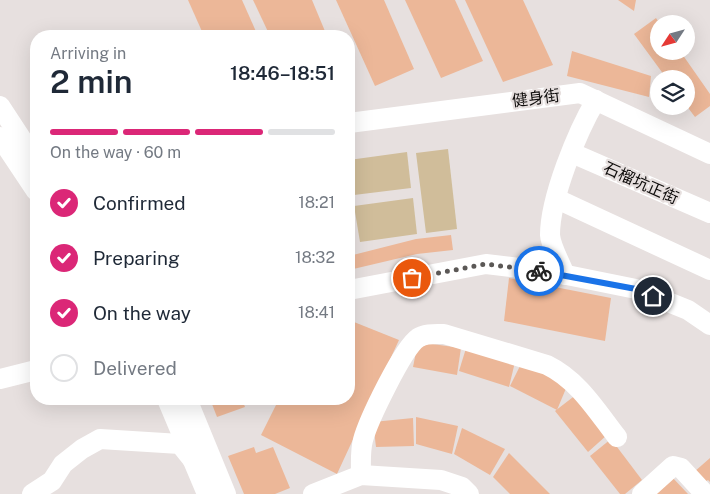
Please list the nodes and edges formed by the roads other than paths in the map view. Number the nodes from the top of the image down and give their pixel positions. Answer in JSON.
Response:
{"nodes":[{"id":1,"x":596,"y":100,"type":"junction"},
{"id":2,"x":0,"y":106,"type":"edge"},
{"id":3,"x":355,"y":122,"type":"edge"},
{"id":4,"x":0,"y":137,"type":"edge"},
{"id":5,"x":30,"y":152,"type":"edge"},
{"id":6,"x":572,"y":153,"type":"junction"},
{"id":7,"x":710,"y":154,"type":"edge"},
{"id":8,"x":30,"y":182,"type":"edge"},
{"id":9,"x":557,"y":199,"type":"junction"},
{"id":10,"x":710,"y":213,"type":"edge"},
{"id":11,"x":710,"y":270,"type":"edge"},
{"id":12,"x":561,"y":274,"type":"junction"},
{"id":13,"x":355,"y":289,"type":"edge"},
{"id":14,"x":710,"y":326,"type":"edge"},
{"id":15,"x":30,"y":372,"type":"edge"},
{"id":16,"x":0,"y":379,"type":"edge"},
{"id":17,"x":170,"y":405,"type":"edge"},
{"id":18,"x":189,"y":405,"type":"edge"},
{"id":19,"x":617,"y":436,"type":"dead end"},
{"id":20,"x":192,"y":459,"type":"junction"},
{"id":21,"x":361,"y":475,"type":"junction"},
{"id":22,"x":32,"y":494,"type":"edge"},
{"id":23,"x":207,"y":494,"type":"edge"},
{"id":24,"x":226,"y":494,"type":"edge"},
{"id":25,"x":313,"y":494,"type":"edge"},
{"id":26,"x":469,"y":494,"type":"edge"},
{"id":27,"x":642,"y":494,"type":"edge"},
{"id":28,"x":705,"y":494,"type":"edge"}],
"edges":[{"from":1,"to":3,"type":"street","name":"健身街"},
{"from":1,"to":6,"type":"street"},
{"from":1,"to":7,"type":"street","name":"健身街"},
{"from":2,"to":5,"type":"street"},
{"from":4,"to":8,"type":"street"},
{"from":6,"to":9,"type":"street"},
{"from":6,"to":10,"type":"street","name":"石榴坑正街"},
{"from":9,"to":11,"type":"street"},
{"from":9,"to":12,"type":"street"},
{"from":12,"to":13,"type":"street"},
{"from":12,"to":14,"type":"street"},
{"from":15,"to":16,"type":"street"},
{"from":17,"to":20,"type":"street"},
{"from":18,"to":24,"type":"street"},
{"from":19,"to":21,"type":"street"},
{"from":20,"to":22,"type":"street"},
{"from":20,"to":23,"type":"street"},
{"from":21,"to":25,"type":"street"},
{"from":21,"to":26,"type":"street"},
{"from":27,"to":28,"type":"street"}]}
